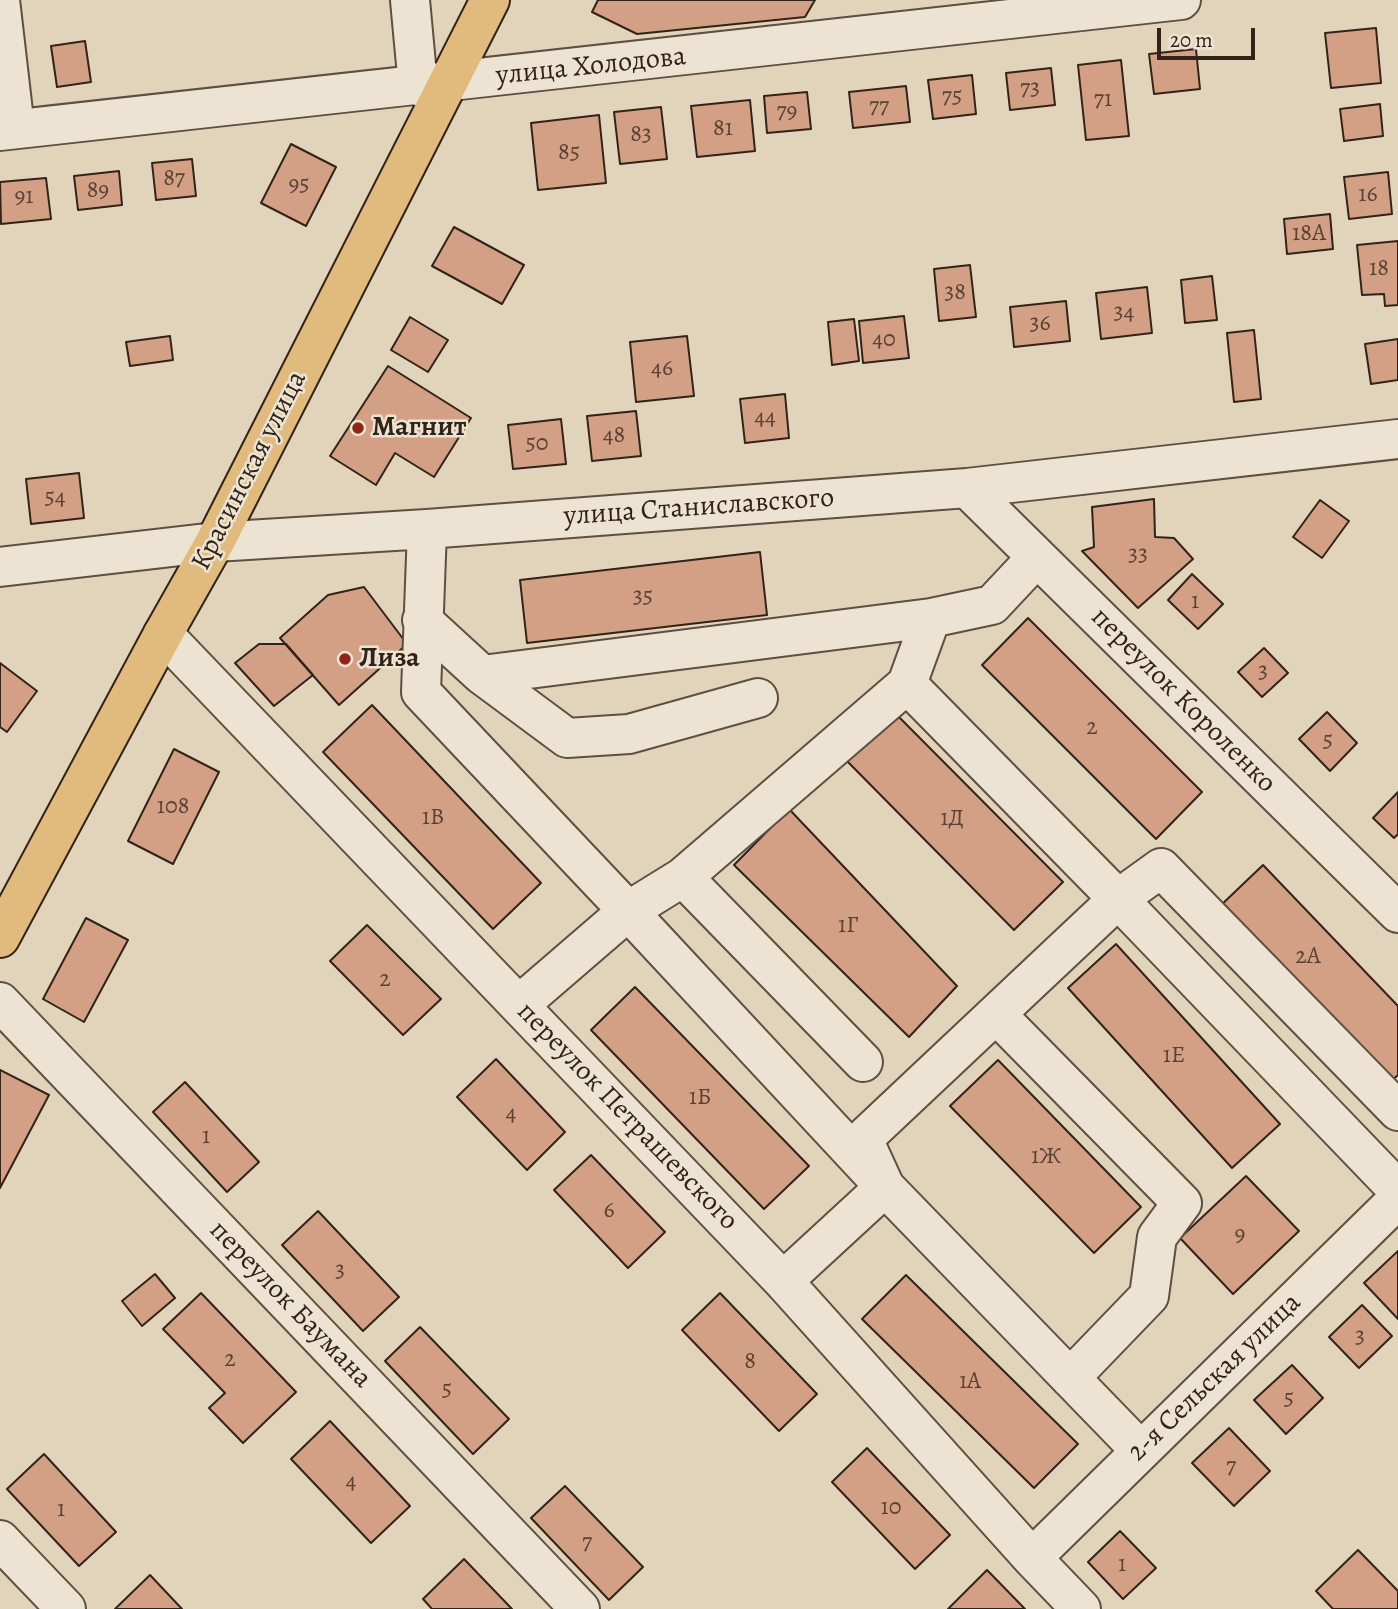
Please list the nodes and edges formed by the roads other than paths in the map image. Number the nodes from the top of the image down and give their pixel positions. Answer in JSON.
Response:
{"nodes":[{"id":1,"x":0,"y":0,"type":"edge"},
{"id":2,"x":411,"y":0,"type":"edge"},
{"id":3,"x":491,"y":0,"type":"edge"},
{"id":4,"x":1181,"y":0,"type":"edge"},
{"id":5,"x":978,"y":12,"type":"edge"},
{"id":6,"x":433,"y":84,"type":"junction"},
{"id":7,"x":7,"y":130,"type":"edge"},
{"id":8,"x":1398,"y":439,"type":"edge"},
{"id":9,"x":967,"y":488,"type":"junction"},
{"id":10,"x":427,"y":529,"type":"junction"},
{"id":11,"x":215,"y":542,"type":"junction"},
{"id":12,"x":1037,"y":557,"type":"junction"},
{"id":13,"x":0,"y":567,"type":"edge"},
{"id":14,"x":931,"y":618,"type":"junction"},
{"id":15,"x":422,"y":620,"type":"junction"},
{"id":16,"x":163,"y":634,"type":"junction"},
{"id":17,"x":482,"y":675,"type":"junction"},
{"id":18,"x":907,"y":684,"type":"junction"},
{"id":19,"x":758,"y":698,"type":"dead end"},
{"id":20,"x":683,"y":877,"type":"junction"},
{"id":21,"x":1118,"y":899,"type":"junction"},
{"id":22,"x":628,"y":911,"type":"junction"},
{"id":23,"x":1398,"y":913,"type":"edge"},
{"id":24,"x":0,"y":938,"type":"edge"},
{"id":25,"x":0,"y":1002,"type":"edge"},
{"id":26,"x":519,"y":1005,"type":"junction"},
{"id":27,"x":996,"y":1014,"type":"junction"},
{"id":28,"x":863,"y":1062,"type":"dead end"},
{"id":29,"x":1398,"y":1111,"type":"edge"},
{"id":30,"x":885,"y":1187,"type":"junction"},
{"id":31,"x":1398,"y":1190,"type":"edge"},
{"id":32,"x":1398,"y":1199,"type":"edge"},
{"id":33,"x":783,"y":1281,"type":"junction"},
{"id":34,"x":1070,"y":1378,"type":"junction"},
{"id":35,"x":1141,"y":1451,"type":"junction"},
{"id":36,"x":0,"y":1540,"type":"edge"},
{"id":37,"x":1032,"y":1558,"type":"junction"},
{"id":38,"x":65,"y":1609,"type":"edge"},
{"id":39,"x":580,"y":1609,"type":"edge"},
{"id":40,"x":1081,"y":1609,"type":"edge"}],
"edges":[{"from":1,"to":7,"type":"street"},
{"from":2,"to":6,"type":"street"},
{"from":3,"to":6,"type":"main road","name":"Красинская улица"},
{"from":4,"to":5,"type":"street","name":"улица Холодова"},
{"from":5,"to":6,"type":"street","name":"улица Холодова"},
{"from":6,"to":7,"type":"street","name":"улица Холодова"},
{"from":6,"to":11,"type":"main road","name":"Красинская улица"},
{"from":8,"to":9,"type":"street","name":"улица Станиславского"},
{"from":9,"to":10,"type":"street","name":"улица Станиславского"},
{"from":9,"to":12,"type":"street","name":"переулок Короленко"},
{"from":10,"to":11,"type":"street","name":"улица Станиславского"},
{"from":10,"to":15,"type":"street"},
{"from":11,"to":13,"type":"street","name":"улица Станиславского"},
{"from":11,"to":16,"type":"main road","name":"Красинская улица"},
{"from":12,"to":14,"type":"street"},
{"from":12,"to":23,"type":"street","name":"переулок Короленко"},
{"from":14,"to":17,"type":"street"},
{"from":14,"to":18,"type":"street"},
{"from":15,"to":17,"type":"street"},
{"from":15,"to":22,"type":"street"},
{"from":16,"to":24,"type":"main road","name":"Красинская улица"},
{"from":16,"to":26,"type":"street","name":"переулок Петрашевского"},
{"from":17,"to":19,"type":"street"},
{"from":18,"to":20,"type":"street"},
{"from":18,"to":21,"type":"street"},
{"from":20,"to":22,"type":"street"},
{"from":20,"to":28,"type":"street"},
{"from":21,"to":27,"type":"street"},
{"from":21,"to":29,"type":"street"},
{"from":21,"to":31,"type":"street"},
{"from":22,"to":26,"type":"street"},
{"from":22,"to":30,"type":"street"},
{"from":25,"to":39,"type":"street","name":"переулок Баумана"},
{"from":26,"to":33,"type":"street","name":"переулок Петрашевского"},
{"from":27,"to":30,"type":"street"},
{"from":27,"to":34,"type":"street"},
{"from":30,"to":33,"type":"street"},
{"from":30,"to":34,"type":"street"},
{"from":32,"to":35,"type":"street","name":"2-я Сельская улица"},
{"from":33,"to":37,"type":"street","name":"переулок Петрашевского"},
{"from":34,"to":35,"type":"street"},
{"from":35,"to":37,"type":"street","name":"2-я Сельская улица"},
{"from":36,"to":38,"type":"street"},
{"from":37,"to":40,"type":"street","name":"переулок Петрашевского"}]}
